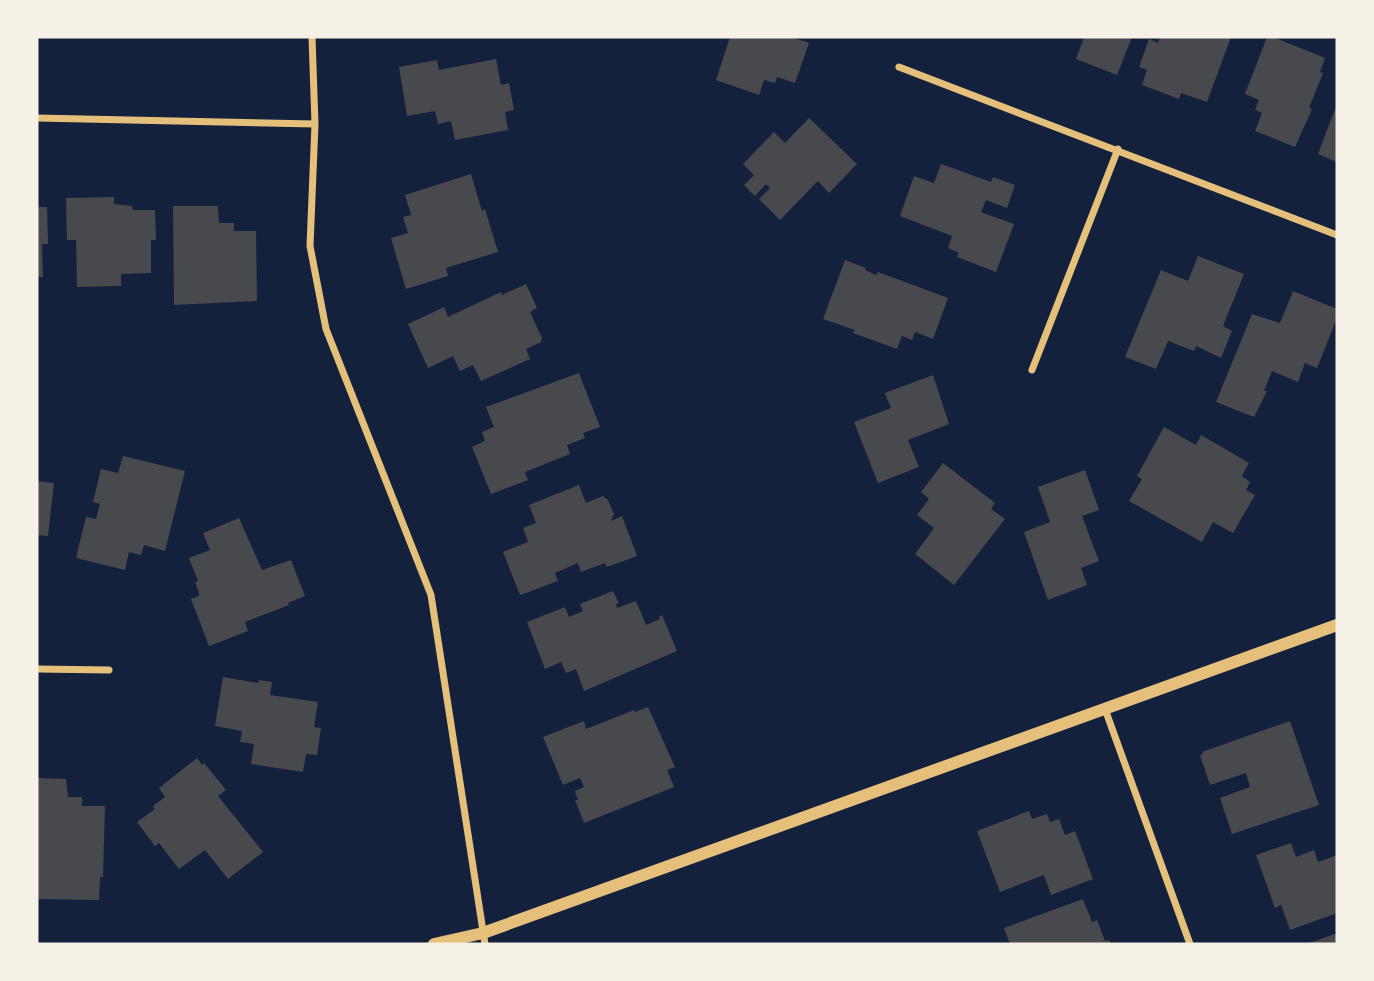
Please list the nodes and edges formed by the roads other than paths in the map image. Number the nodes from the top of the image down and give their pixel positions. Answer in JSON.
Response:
{"nodes":[{"id":1,"x":312,"y":37,"type":"edge"},
{"id":2,"x":900,"y":67,"type":"dead end"},
{"id":3,"x":37,"y":118,"type":"edge"},
{"id":4,"x":314,"y":124,"type":"junction"},
{"id":5,"x":1118,"y":149,"type":"junction"},
{"id":6,"x":1337,"y":235,"type":"edge"},
{"id":7,"x":1032,"y":370,"type":"dead end"},
{"id":8,"x":1337,"y":625,"type":"edge"},
{"id":9,"x":37,"y":669,"type":"edge"},
{"id":10,"x":109,"y":670,"type":"dead end"},
{"id":11,"x":1105,"y":709,"type":"junction"},
{"id":12,"x":484,"y":939,"type":"edge"},
{"id":13,"x":434,"y":944,"type":"edge"},
{"id":14,"x":1190,"y":944,"type":"edge"}],
"edges":[{"from":1,"to":4,"type":"street"},
{"from":2,"to":5,"type":"street"},
{"from":3,"to":4,"type":"street"},
{"from":4,"to":12,"type":"street"},
{"from":5,"to":6,"type":"street"},
{"from":5,"to":7,"type":"street"},
{"from":8,"to":11,"type":"street"},
{"from":9,"to":10,"type":"street"},
{"from":11,"to":12,"type":"street"},
{"from":11,"to":14,"type":"street"},
{"from":12,"to":13,"type":"street"}]}
